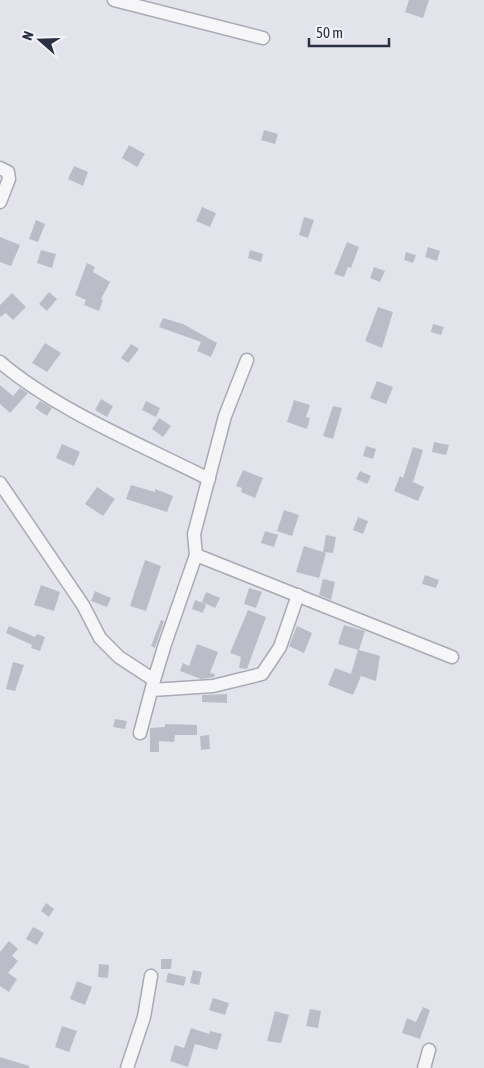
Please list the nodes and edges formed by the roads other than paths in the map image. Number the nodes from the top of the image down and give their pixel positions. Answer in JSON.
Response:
{"nodes":[{"id":1,"x":114,"y":0,"type":"edge"},
{"id":2,"x":263,"y":38,"type":"dead end"},
{"id":3,"x":0,"y":168,"type":"edge"},
{"id":4,"x":0,"y":202,"type":"edge"},
{"id":5,"x":247,"y":360,"type":"dead end"},
{"id":6,"x":0,"y":362,"type":"edge"},
{"id":7,"x":209,"y":479,"type":"junction"},
{"id":8,"x":0,"y":483,"type":"edge"},
{"id":9,"x":196,"y":555,"type":"junction"},
{"id":10,"x":298,"y":595,"type":"junction"},
{"id":11,"x":452,"y":657,"type":"dead end"},
{"id":12,"x":153,"y":685,"type":"junction"},
{"id":13,"x":140,"y":733,"type":"dead end"},
{"id":14,"x":151,"y":976,"type":"dead end"},
{"id":15,"x":429,"y":1050,"type":"dead end"},
{"id":16,"x":127,"y":1068,"type":"edge"},
{"id":17,"x":424,"y":1068,"type":"edge"}],
"edges":[{"from":1,"to":2,"type":"street"},
{"from":3,"to":4,"type":"street"},
{"from":5,"to":7,"type":"street"},
{"from":6,"to":7,"type":"street"},
{"from":7,"to":9,"type":"street"},
{"from":8,"to":12,"type":"street"},
{"from":9,"to":10,"type":"street"},
{"from":9,"to":12,"type":"street"},
{"from":10,"to":11,"type":"street"},
{"from":10,"to":12,"type":"street"},
{"from":12,"to":13,"type":"street"},
{"from":14,"to":16,"type":"street"},
{"from":15,"to":17,"type":"street"}]}
